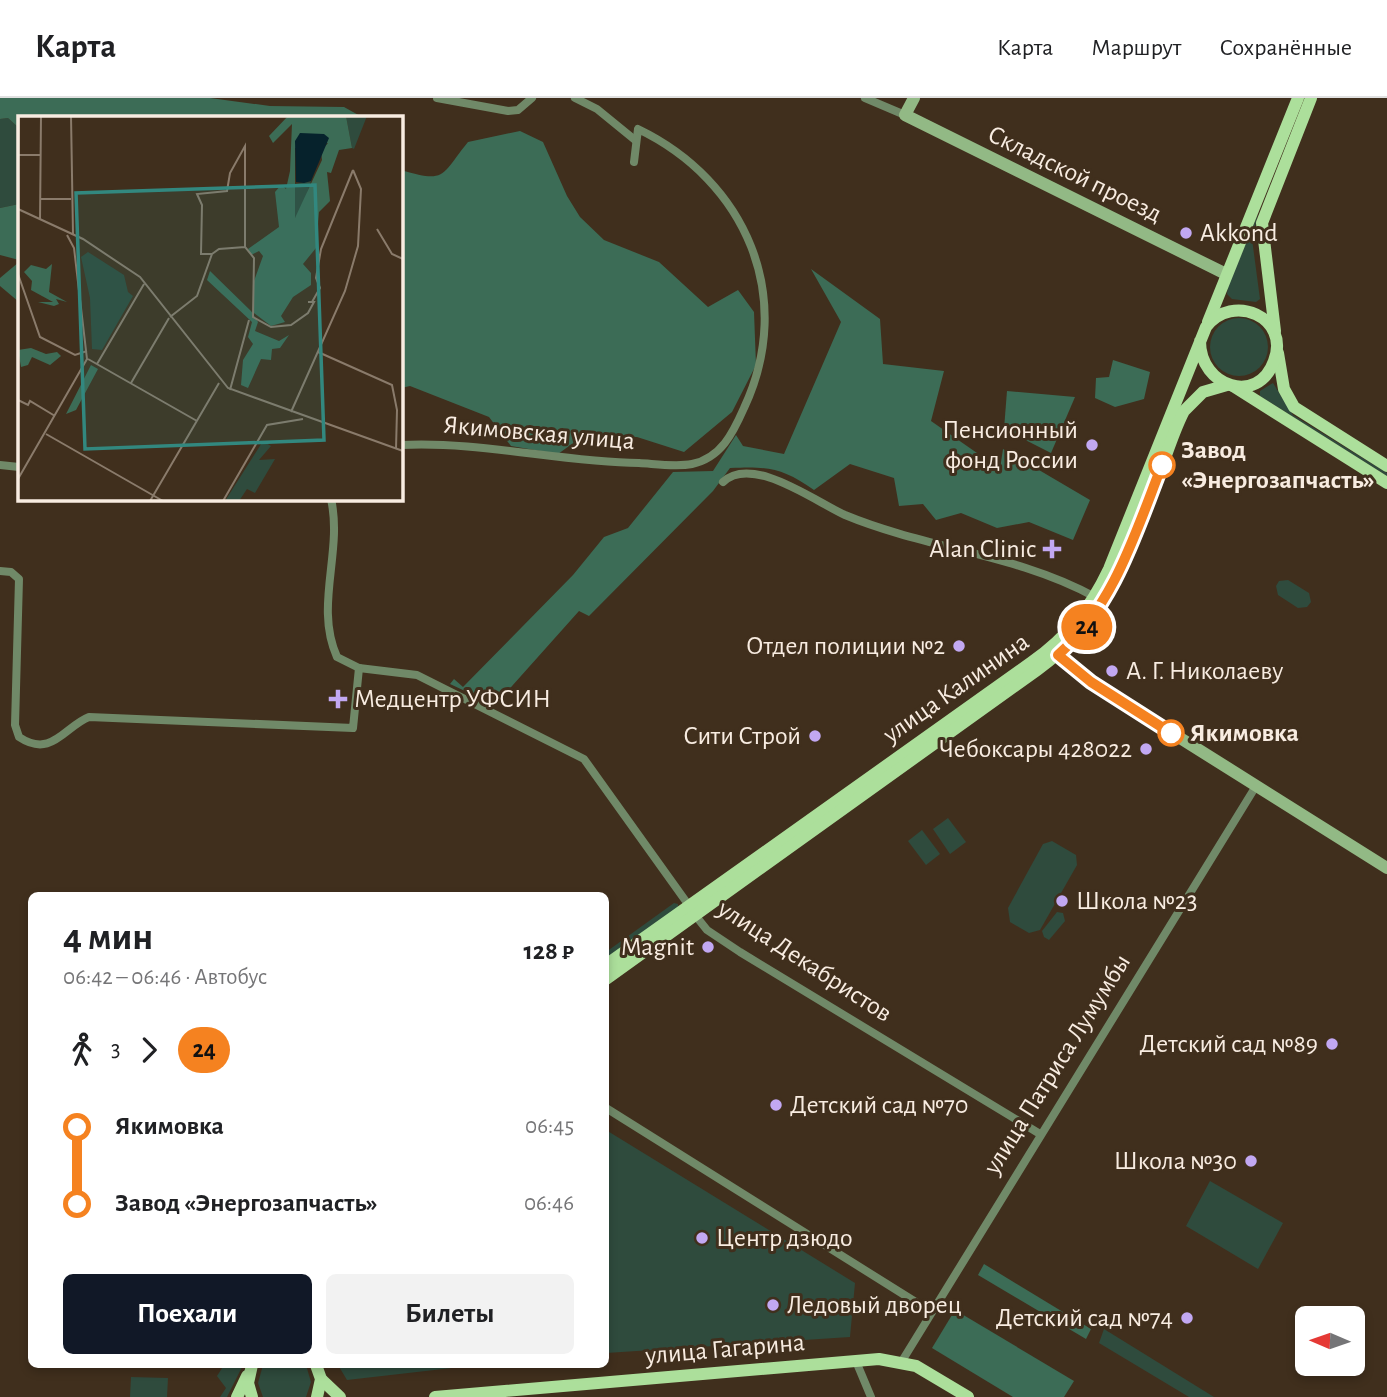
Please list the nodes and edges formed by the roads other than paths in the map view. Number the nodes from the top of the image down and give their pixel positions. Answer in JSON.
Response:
{"nodes":[{"id":1,"x":437,"y":98,"type":"edge"},
{"id":2,"x":532,"y":98,"type":"edge"},
{"id":3,"x":575,"y":98,"type":"edge"},
{"id":4,"x":865,"y":98,"type":"edge"},
{"id":5,"x":914,"y":98,"type":"edge"},
{"id":6,"x":1298,"y":98,"type":"edge"},
{"id":7,"x":1311,"y":98,"type":"edge"},
{"id":8,"x":905,"y":116,"type":"junction"},
{"id":9,"x":635,"y":140,"type":"junction"},
{"id":10,"x":634,"y":162,"type":"dead end"},
{"id":11,"x":1226,"y":274,"type":"junction"},
{"id":12,"x":1206,"y":327,"type":"junction"},
{"id":13,"x":1200,"y":341,"type":"junction"},
{"id":14,"x":1276,"y":344,"type":"junction"},
{"id":15,"x":1229,"y":385,"type":"junction"},
{"id":16,"x":402,"y":445,"type":"edge"},
{"id":17,"x":0,"y":465,"type":"edge"},
{"id":18,"x":1387,"y":466,"type":"edge"},
{"id":19,"x":18,"y":467,"type":"edge"},
{"id":20,"x":723,"y":482,"type":"dead end"},
{"id":21,"x":1387,"y":482,"type":"edge"},
{"id":22,"x":331,"y":500,"type":"edge"},
{"id":23,"x":0,"y":571,"type":"edge"},
{"id":24,"x":1095,"y":597,"type":"junction"},
{"id":25,"x":1055,"y":652,"type":"junction"},
{"id":26,"x":359,"y":668,"type":"junction"},
{"id":27,"x":1256,"y":786,"type":"junction"},
{"id":28,"x":1387,"y":868,"type":"edge"},
{"id":29,"x":693,"y":911,"type":"junction"},
{"id":30,"x":609,"y":963,"type":"edge"},
{"id":31,"x":609,"y":977,"type":"edge"},
{"id":32,"x":609,"y":1110,"type":"edge"},
{"id":33,"x":1040,"y":1134,"type":"junction"},
{"id":34,"x":930,"y":1311,"type":"junction"},
{"id":35,"x":900,"y":1364,"type":"junction"},
{"id":36,"x":858,"y":1366,"type":"junction"},
{"id":37,"x":317,"y":1368,"type":"edge"},
{"id":38,"x":251,"y":1369,"type":"edge"},
{"id":39,"x":731,"y":1375,"type":"junction"},
{"id":40,"x":321,"y":1379,"type":"junction"},
{"id":41,"x":557,"y":1390,"type":"junction"},
{"id":42,"x":237,"y":1397,"type":"edge"},
{"id":43,"x":252,"y":1397,"type":"edge"},
{"id":44,"x":317,"y":1397,"type":"edge"},
{"id":45,"x":340,"y":1397,"type":"edge"},
{"id":46,"x":435,"y":1397,"type":"edge"},
{"id":47,"x":508,"y":1397,"type":"edge"},
{"id":48,"x":871,"y":1397,"type":"edge"},
{"id":49,"x":955,"y":1397,"type":"edge"},
{"id":50,"x":968,"y":1397,"type":"edge"}],
"edges":[{"from":1,"to":2,"type":"street"},
{"from":3,"to":9,"type":"street"},
{"from":4,"to":8,"type":"street","name":"Складской проезд"},
{"from":5,"to":8,"type":"street"},
{"from":6,"to":11,"type":"main road"},
{"from":7,"to":14,"type":"main road"},
{"from":8,"to":11,"type":"street","name":"Складской проезд"},
{"from":9,"to":10,"type":"street"},
{"from":9,"to":16,"type":"street","name":"Якимовская улица"},
{"from":11,"to":12,"type":"main road"},
{"from":12,"to":13,"type":"main road"},
{"from":12,"to":14,"type":"main road"},
{"from":13,"to":15,"type":"main road"},
{"from":13,"to":24,"type":"main road","name":"улица Калинина"},
{"from":14,"to":15,"type":"main road"},
{"from":14,"to":18,"type":"main road"},
{"from":15,"to":21,"type":"main road"},
{"from":15,"to":25,"type":"main road","name":"улица Калинина"},
{"from":17,"to":19,"type":"street"},
{"from":20,"to":24,"type":"street"},
{"from":22,"to":26,"type":"street"},
{"from":23,"to":26,"type":"street"},
{"from":24,"to":25,"type":"main road","name":"улица Калинина"},
{"from":25,"to":27,"type":"street"},
{"from":25,"to":29,"type":"main road","name":"улица Калинина"},
{"from":26,"to":29,"type":"street","name":"улица Декабристов"},
{"from":27,"to":28,"type":"street"},
{"from":27,"to":33,"type":"street","name":"улица Патриса Лумумбы"},
{"from":29,"to":30,"type":"main road","name":"улица Калинина"},
{"from":29,"to":31,"type":"main road","name":"улица Калинина"},
{"from":29,"to":33,"type":"street","name":"улица Декабристов"},
{"from":32,"to":34,"type":"street"},
{"from":33,"to":34,"type":"street","name":"улица Патриса Лумумбы"},
{"from":34,"to":35,"type":"street","name":"улица Патриса Лумумбы"},
{"from":35,"to":36,"type":"main road","name":"улица Гагарина"},
{"from":35,"to":39,"type":"main road","name":"улица Гагарина"},
{"from":35,"to":49,"type":"main road","name":"улица Гагарина"},
{"from":35,"to":50,"type":"main road","name":"улица Гагарина"},
{"from":36,"to":39,"type":"main road","name":"улица Гагарина"},
{"from":36,"to":48,"type":"street"},
{"from":37,"to":40,"type":"main road"},
{"from":38,"to":42,"type":"main road"},
{"from":38,"to":43,"type":"main road"},
{"from":39,"to":41,"type":"main road","name":"улица Гагарина"},
{"from":40,"to":44,"type":"main road"},
{"from":40,"to":45,"type":"main road"},
{"from":41,"to":46,"type":"main road","name":"улица Гагарина"},
{"from":41,"to":47,"type":"main road","name":"улица Гагарина"}]}
